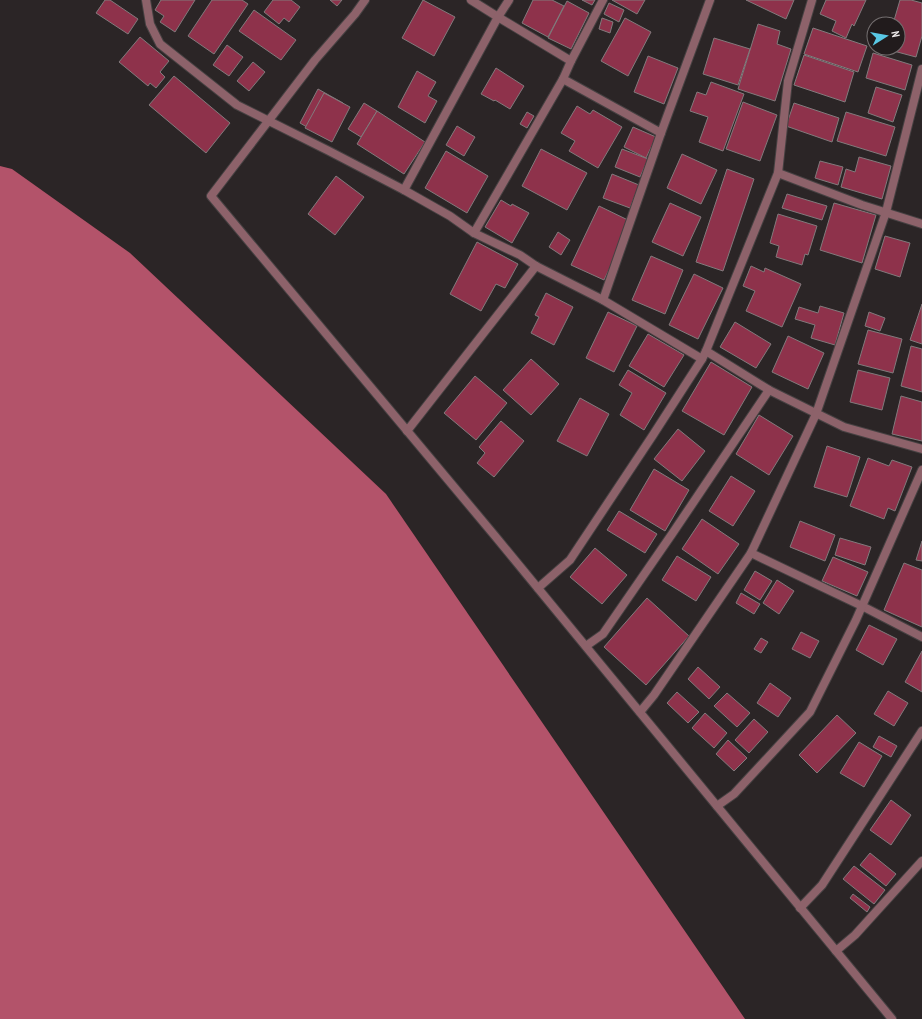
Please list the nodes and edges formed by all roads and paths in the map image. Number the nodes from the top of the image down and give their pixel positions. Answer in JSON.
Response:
{"nodes":[{"id":1,"x":146,"y":0,"type":"edge"},
{"id":2,"x":365,"y":0,"type":"edge"},
{"id":3,"x":471,"y":0,"type":"edge"},
{"id":4,"x":508,"y":0,"type":"edge"},
{"id":5,"x":603,"y":0,"type":"edge"},
{"id":6,"x":710,"y":0,"type":"edge"},
{"id":7,"x":812,"y":0,"type":"edge"},
{"id":8,"x":498,"y":17,"type":"junction"},
{"id":9,"x":571,"y":61,"type":"junction"},
{"id":10,"x":922,"y":69,"type":"edge"},
{"id":11,"x":563,"y":79,"type":"junction"},
{"id":12,"x":268,"y":120,"type":"junction"},
{"id":13,"x":661,"y":133,"type":"junction"},
{"id":14,"x":778,"y":173,"type":"junction"},
{"id":15,"x":404,"y":190,"type":"junction"},
{"id":16,"x":886,"y":212,"type":"junction"},
{"id":17,"x":922,"y":224,"type":"edge"},
{"id":18,"x":474,"y":233,"type":"junction"},
{"id":19,"x":536,"y":266,"type":"junction"},
{"id":20,"x":603,"y":300,"type":"junction"},
{"id":21,"x":704,"y":355,"type":"junction"},
{"id":22,"x":769,"y":390,"type":"junction"},
{"id":23,"x":816,"y":414,"type":"junction"},
{"id":24,"x":407,"y":431,"type":"junction"},
{"id":25,"x":922,"y":449,"type":"edge"},
{"id":26,"x":922,"y":470,"type":"edge"},
{"id":27,"x":751,"y":553,"type":"junction"},
{"id":28,"x":538,"y":588,"type":"junction"},
{"id":29,"x":862,"y":606,"type":"junction"},
{"id":30,"x":922,"y":637,"type":"edge"},
{"id":31,"x":586,"y":646,"type":"junction"},
{"id":32,"x":640,"y":712,"type":"junction"},
{"id":33,"x":922,"y":731,"type":"edge"},
{"id":34,"x":717,"y":806,"type":"junction"},
{"id":35,"x":922,"y":860,"type":"edge"},
{"id":36,"x":800,"y":908,"type":"junction"},
{"id":37,"x":836,"y":951,"type":"junction"},
{"id":38,"x":892,"y":1019,"type":"edge"}],
"edges":[{"from":1,"to":12,"type":"street"},
{"from":2,"to":12,"type":"street"},
{"from":3,"to":8,"type":"street"},
{"from":4,"to":8,"type":"street"},
{"from":5,"to":9,"type":"street"},
{"from":6,"to":13,"type":"street"},
{"from":7,"to":14,"type":"street"},
{"from":8,"to":9,"type":"street"},
{"from":8,"to":15,"type":"street"},
{"from":9,"to":11,"type":"street"},
{"from":10,"to":16,"type":"street"},
{"from":11,"to":13,"type":"street"},
{"from":11,"to":18,"type":"street"},
{"from":12,"to":15,"type":"street"},
{"from":12,"to":24,"type":"street"},
{"from":13,"to":20,"type":"street"},
{"from":14,"to":16,"type":"street"},
{"from":14,"to":21,"type":"street"},
{"from":15,"to":18,"type":"street"},
{"from":16,"to":17,"type":"street"},
{"from":16,"to":23,"type":"street"},
{"from":18,"to":19,"type":"street"},
{"from":19,"to":20,"type":"street"},
{"from":19,"to":24,"type":"street"},
{"from":20,"to":21,"type":"street"},
{"from":21,"to":22,"type":"street"},
{"from":21,"to":28,"type":"street"},
{"from":22,"to":23,"type":"street"},
{"from":22,"to":31,"type":"street"},
{"from":23,"to":25,"type":"street"},
{"from":23,"to":27,"type":"street"},
{"from":24,"to":28,"type":"street"},
{"from":26,"to":29,"type":"street"},
{"from":27,"to":29,"type":"street"},
{"from":27,"to":32,"type":"street"},
{"from":28,"to":31,"type":"street"},
{"from":29,"to":30,"type":"street"},
{"from":29,"to":34,"type":"street"},
{"from":31,"to":32,"type":"street"},
{"from":32,"to":34,"type":"street"},
{"from":33,"to":36,"type":"street"},
{"from":34,"to":36,"type":"street"},
{"from":35,"to":37,"type":"street"},
{"from":36,"to":37,"type":"street"},
{"from":37,"to":38,"type":"street"}]}
